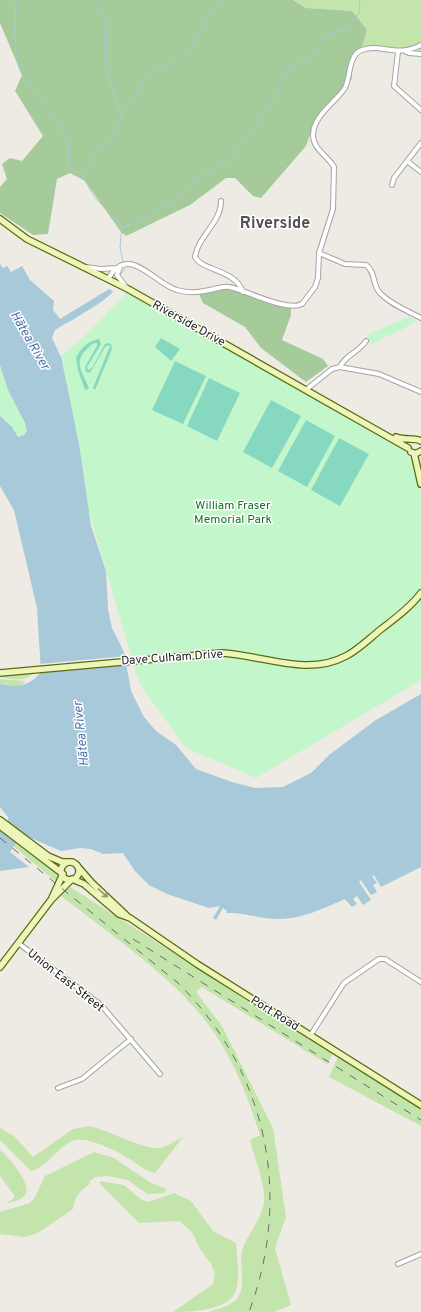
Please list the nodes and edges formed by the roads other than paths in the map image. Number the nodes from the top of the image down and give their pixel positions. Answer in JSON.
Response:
{"nodes":[{"id":1,"x":421,"y":45,"type":"edge"},
{"id":2,"x":405,"y":51,"type":"junction"},
{"id":3,"x":398,"y":52,"type":"junction"},
{"id":4,"x":421,"y":54,"type":"edge"},
{"id":5,"x":421,"y":110,"type":"edge"},
{"id":6,"x":421,"y":143,"type":"edge"},
{"id":7,"x":407,"y":161,"type":"junction"},
{"id":8,"x":421,"y":172,"type":"edge"},
{"id":9,"x":392,"y":185,"type":"dead end"},
{"id":10,"x":221,"y":201,"type":"dead end"},
{"id":11,"x":0,"y":219,"type":"edge"},
{"id":12,"x":319,"y":253,"type":"junction"},
{"id":13,"x":83,"y":266,"type":"junction"},
{"id":14,"x":120,"y":267,"type":"junction"},
{"id":15,"x":108,"y":279,"type":"junction"},
{"id":16,"x":128,"y":289,"type":"junction"},
{"id":17,"x":243,"y":292,"type":"junction"},
{"id":18,"x":421,"y":318,"type":"edge"},
{"id":19,"x":366,"y":341,"type":"dead end"},
{"id":20,"x":340,"y":367,"type":"junction"},
{"id":21,"x":307,"y":389,"type":"junction"},
{"id":22,"x":421,"y":392,"type":"edge"},
{"id":23,"x":378,"y":429,"type":"junction"},
{"id":24,"x":410,"y":440,"type":"junction"},
{"id":25,"x":421,"y":441,"type":"edge"},
{"id":26,"x":408,"y":448,"type":"junction"},
{"id":27,"x":418,"y":452,"type":"edge"},
{"id":28,"x":421,"y":467,"type":"edge"},
{"id":29,"x":421,"y":484,"type":"edge"},
{"id":30,"x":421,"y":594,"type":"edge"},
{"id":31,"x":0,"y":669,"type":"edge"},
{"id":32,"x":18,"y":670,"type":"junction"},
{"id":33,"x":0,"y":673,"type":"edge"},
{"id":34,"x":0,"y":820,"type":"edge"},
{"id":35,"x":0,"y":826,"type":"edge"},
{"id":36,"x":30,"y":847,"type":"junction"},
{"id":37,"x":72,"y":862,"type":"junction"},
{"id":38,"x":78,"y":867,"type":"junction"},
{"id":39,"x":63,"y":874,"type":"junction"},
{"id":40,"x":72,"y":879,"type":"junction"},
{"id":41,"x":52,"y":900,"type":"junction"},
{"id":42,"x":130,"y":918,"type":"junction"},
{"id":43,"x":18,"y":943,"type":"junction"},
{"id":44,"x":0,"y":967,"type":"edge"},
{"id":45,"x":421,"y":982,"type":"edge"},
{"id":46,"x":310,"y":1036,"type":"junction"},
{"id":47,"x":131,"y":1039,"type":"junction"},
{"id":48,"x":160,"y":1074,"type":"dead end"},
{"id":49,"x":58,"y":1088,"type":"dead end"},
{"id":50,"x":421,"y":1106,"type":"edge"},
{"id":51,"x":421,"y":1254,"type":"edge"},
{"id":52,"x":398,"y":1264,"type":"dead end"}],
"edges":[{"from":1,"to":2,"type":"street"},
{"from":1,"to":4,"type":"street"},
{"from":2,"to":3,"type":"street"},
{"from":2,"to":4,"type":"street"},
{"from":3,"to":5,"type":"street"},
{"from":3,"to":12,"type":"street"},
{"from":6,"to":7,"type":"street"},
{"from":7,"to":8,"type":"street"},
{"from":7,"to":9,"type":"street"},
{"from":10,"to":17,"type":"street"},
{"from":11,"to":13,"type":"main road","name":"Riverside Drive"},
{"from":12,"to":17,"type":"street"},
{"from":12,"to":18,"type":"street"},
{"from":13,"to":14,"type":"street"},
{"from":13,"to":15,"type":"main road","name":"Riverside Drive"},
{"from":14,"to":15,"type":"street"},
{"from":14,"to":16,"type":"street"},
{"from":14,"to":17,"type":"street"},
{"from":15,"to":16,"type":"main road","name":"Riverside Drive"},
{"from":16,"to":21,"type":"main road","name":"Riverside Drive"},
{"from":19,"to":20,"type":"street"},
{"from":20,"to":21,"type":"street"},
{"from":20,"to":22,"type":"street"},
{"from":21,"to":23,"type":"main road","name":"Riverside Drive"},
{"from":23,"to":24,"type":"main road","name":"Riverside Drive"},
{"from":23,"to":26,"type":"main road","name":"Riverside Drive"},
{"from":24,"to":25,"type":"main road","name":"Riverside Drive"},
{"from":24,"to":26,"type":"main road"},
{"from":26,"to":27,"type":"main road","name":"Riverside Drive"},
{"from":27,"to":28,"type":"main road"},
{"from":27,"to":29,"type":"main road"},
{"from":30,"to":32,"type":"main road","name":"Dave Culham Drive"},
{"from":31,"to":32,"type":"main road","name":"Dave Culham Drive"},
{"from":32,"to":33,"type":"main road","name":"Dave Culham Drive"},
{"from":34,"to":36,"type":"main road","name":"Port Road"},
{"from":35,"to":36,"type":"main road","name":"Port Road"},
{"from":36,"to":37,"type":"main road","name":"Port Road"},
{"from":36,"to":39,"type":"main road","name":"Port Road"},
{"from":37,"to":38,"type":"main road","name":"Port Road"},
{"from":37,"to":39,"type":"main road"},
{"from":38,"to":40,"type":"main road"},
{"from":38,"to":42,"type":"main road","name":"Port Road","one_way":true},
{"from":39,"to":40,"type":"main road","name":"Port Road"},
{"from":39,"to":41,"type":"main road"},
{"from":40,"to":41,"type":"main road"},
{"from":40,"to":42,"type":"main road","name":"Port Road"},
{"from":41,"to":43,"type":"main road"},
{"from":42,"to":46,"type":"main road","name":"Port Road"},
{"from":43,"to":44,"type":"main road"},
{"from":43,"to":47,"type":"street","name":"Union East Street"},
{"from":45,"to":46,"type":"street"},
{"from":46,"to":50,"type":"main road","name":"Port Road"},
{"from":47,"to":48,"type":"street","name":"Union East Street"},
{"from":47,"to":49,"type":"street"},
{"from":51,"to":52,"type":"street"}]}
